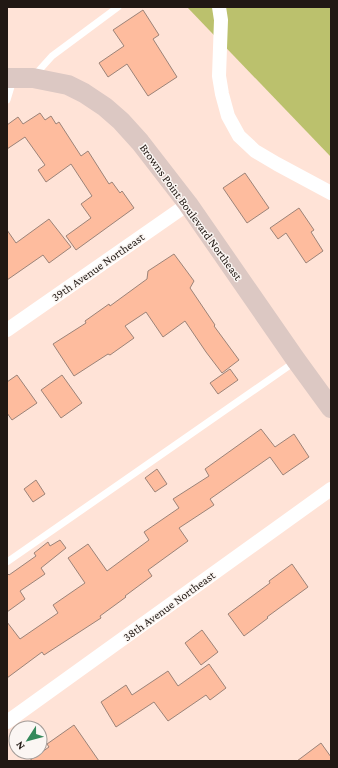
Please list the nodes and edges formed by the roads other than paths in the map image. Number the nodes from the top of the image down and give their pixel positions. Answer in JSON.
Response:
{"nodes":[{"id":1,"x":118,"y":7,"type":"edge"},
{"id":2,"x":220,"y":7,"type":"edge"},
{"id":3,"x":18,"y":78,"type":"edge"},
{"id":4,"x":7,"y":100,"type":"edge"},
{"id":5,"x":331,"y":193,"type":"edge"},
{"id":6,"x":188,"y":204,"type":"junction"},
{"id":7,"x":7,"y":330,"type":"edge"},
{"id":8,"x":296,"y":360,"type":"junction"},
{"id":9,"x":331,"y":408,"type":"edge"},
{"id":10,"x":331,"y":489,"type":"edge"},
{"id":11,"x":7,"y":562,"type":"edge"},
{"id":12,"x":7,"y":722,"type":"edge"}],
"edges":[{"from":1,"to":3,"type":"lane"},
{"from":2,"to":5,"type":"street"},
{"from":3,"to":4,"type":"lane"},
{"from":3,"to":6,"type":"street","name":"Browns Point Boulevard Northeast"},
{"from":6,"to":7,"type":"street","name":"39th Avenue Northeast"},
{"from":6,"to":8,"type":"street","name":"Browns Point Boulevard Northeast"},
{"from":8,"to":9,"type":"street","name":"Browns Point Boulevard Northeast"},
{"from":8,"to":11,"type":"lane"},
{"from":10,"to":12,"type":"street","name":"38th Avenue Northeast"}]}
